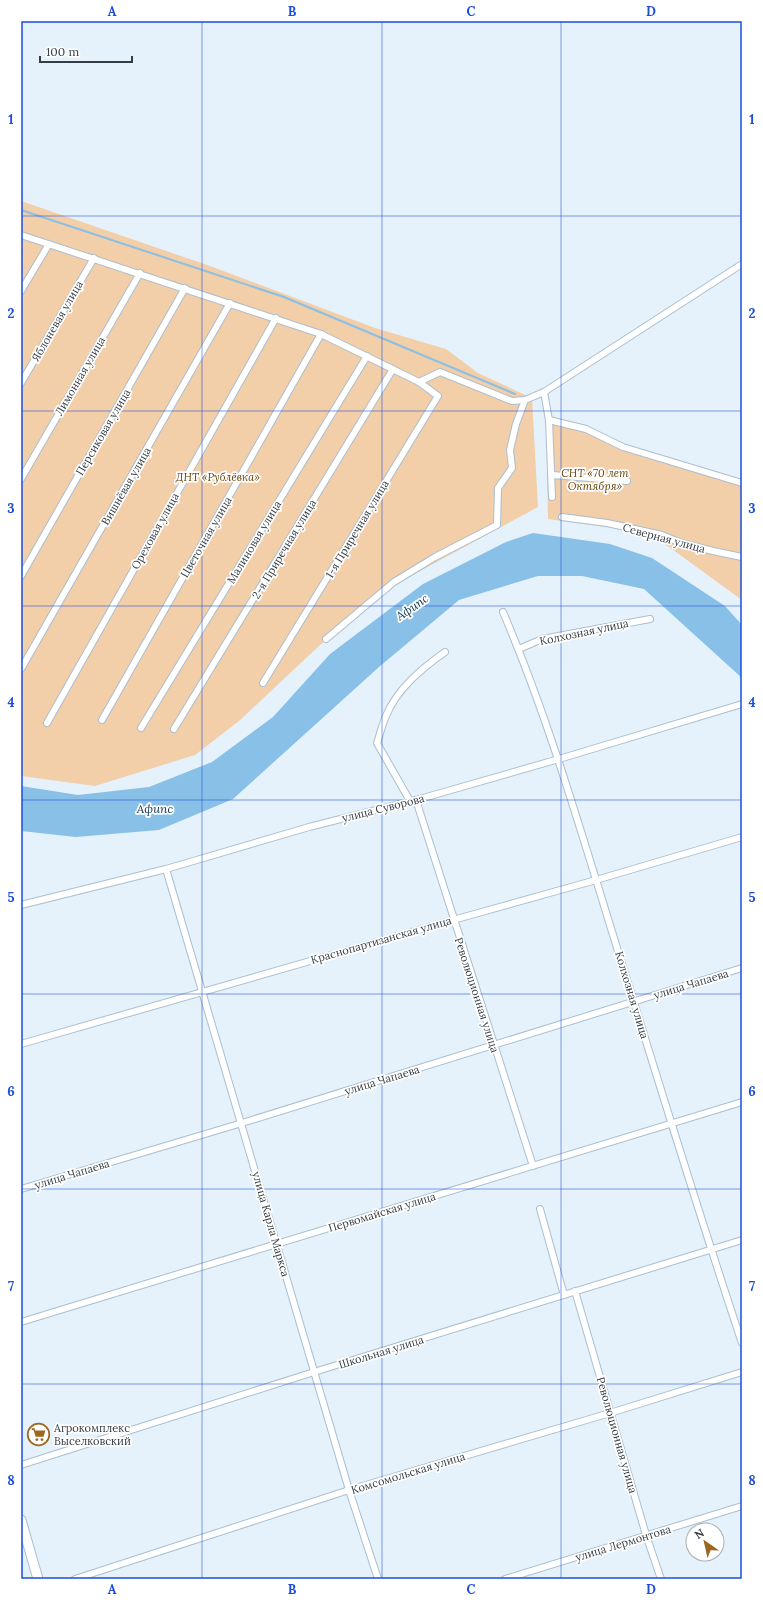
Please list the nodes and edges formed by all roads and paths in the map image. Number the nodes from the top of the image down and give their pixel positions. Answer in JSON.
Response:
{"nodes":[{"id":1,"x":21,"y":235,"type":"edge"},
{"id":2,"x":49,"y":244,"type":"junction"},
{"id":3,"x":94,"y":258,"type":"junction"},
{"id":4,"x":742,"y":264,"type":"edge"},
{"id":5,"x":140,"y":273,"type":"junction"},
{"id":6,"x":185,"y":288,"type":"junction"},
{"id":7,"x":21,"y":291,"type":"edge"},
{"id":8,"x":230,"y":303,"type":"junction"},
{"id":9,"x":276,"y":318,"type":"junction"},
{"id":10,"x":321,"y":334,"type":"junction"},
{"id":11,"x":367,"y":356,"type":"junction"},
{"id":12,"x":393,"y":369,"type":"junction"},
{"id":13,"x":419,"y":382,"type":"junction"},
{"id":14,"x":21,"y":383,"type":"edge"},
{"id":15,"x":544,"y":392,"type":"junction"},
{"id":16,"x":525,"y":400,"type":"junction"},
{"id":17,"x":549,"y":420,"type":"junction"},
{"id":18,"x":552,"y":475,"type":"junction"},
{"id":19,"x":21,"y":479,"type":"edge"},
{"id":20,"x":627,"y":481,"type":"dead end"},
{"id":21,"x":742,"y":484,"type":"edge"},
{"id":22,"x":552,"y":497,"type":"dead end"},
{"id":23,"x":562,"y":517,"type":"dead end"},
{"id":24,"x":742,"y":557,"type":"edge"},
{"id":25,"x":21,"y":576,"type":"edge"},
{"id":26,"x":503,"y":612,"type":"dead end"},
{"id":27,"x":650,"y":619,"type":"dead end"},
{"id":28,"x":326,"y":639,"type":"dead end"},
{"id":29,"x":519,"y":649,"type":"junction"},
{"id":30,"x":445,"y":652,"type":"dead end"},
{"id":31,"x":21,"y":669,"type":"edge"},
{"id":32,"x":264,"y":683,"type":"dead end"},
{"id":33,"x":742,"y":704,"type":"edge"},
{"id":34,"x":102,"y":720,"type":"dead end"},
{"id":35,"x":47,"y":723,"type":"dead end"},
{"id":36,"x":141,"y":728,"type":"dead end"},
{"id":37,"x":174,"y":729,"type":"dead end"},
{"id":38,"x":559,"y":759,"type":"junction"},
{"id":39,"x":413,"y":800,"type":"junction"},
{"id":40,"x":742,"y":837,"type":"edge"},
{"id":41,"x":166,"y":869,"type":"junction"},
{"id":42,"x":596,"y":880,"type":"junction"},
{"id":43,"x":21,"y":905,"type":"edge"},
{"id":44,"x":453,"y":920,"type":"junction"},
{"id":45,"x":742,"y":968,"type":"edge"},
{"id":46,"x":202,"y":992,"type":"junction"},
{"id":47,"x":633,"y":1001,"type":"junction"},
{"id":48,"x":21,"y":1044,"type":"edge"},
{"id":49,"x":494,"y":1045,"type":"junction"},
{"id":50,"x":742,"y":1102,"type":"edge"},
{"id":51,"x":242,"y":1123,"type":"junction"},
{"id":52,"x":671,"y":1124,"type":"junction"},
{"id":53,"x":533,"y":1166,"type":"junction"},
{"id":54,"x":21,"y":1189,"type":"edge"},
{"id":55,"x":540,"y":1209,"type":"dead end"},
{"id":56,"x":742,"y":1240,"type":"edge"},
{"id":57,"x":277,"y":1244,"type":"junction"},
{"id":58,"x":711,"y":1249,"type":"junction"},
{"id":59,"x":575,"y":1291,"type":"junction"},
{"id":60,"x":564,"y":1295,"type":"junction"},
{"id":61,"x":21,"y":1322,"type":"edge"},
{"id":62,"x":742,"y":1343,"type":"edge"},
{"id":63,"x":314,"y":1372,"type":"junction"},
{"id":64,"x":742,"y":1372,"type":"edge"},
{"id":65,"x":610,"y":1413,"type":"junction"},
{"id":66,"x":21,"y":1465,"type":"edge"},
{"id":67,"x":349,"y":1490,"type":"junction"},
{"id":68,"x":742,"y":1506,"type":"edge"},
{"id":69,"x":21,"y":1520,"type":"edge"},
{"id":70,"x":646,"y":1535,"type":"junction"},
{"id":71,"x":38,"y":1579,"type":"edge"},
{"id":72,"x":75,"y":1579,"type":"edge"},
{"id":73,"x":378,"y":1579,"type":"edge"},
{"id":74,"x":505,"y":1579,"type":"edge"},
{"id":75,"x":660,"y":1579,"type":"edge"}],
"edges":[{"from":1,"to":2,"type":"street"},
{"from":2,"to":3,"type":"street"},
{"from":2,"to":7,"type":"street"},
{"from":3,"to":5,"type":"street"},
{"from":3,"to":14,"type":"street","name":"Яблоневая улица"},
{"from":4,"to":15,"type":"street"},
{"from":5,"to":6,"type":"street"},
{"from":5,"to":19,"type":"street","name":"Лимонная улица"},
{"from":6,"to":8,"type":"street"},
{"from":6,"to":25,"type":"street","name":"Персиковая улица"},
{"from":8,"to":9,"type":"street"},
{"from":8,"to":31,"type":"street","name":"Вишнёвая улица"},
{"from":9,"to":10,"type":"street"},
{"from":9,"to":35,"type":"street","name":"Ореховая улица"},
{"from":10,"to":11,"type":"street"},
{"from":10,"to":34,"type":"street","name":"Цветочная улица"},
{"from":11,"to":12,"type":"street"},
{"from":11,"to":36,"type":"street","name":"Малиновая улица"},
{"from":12,"to":13,"type":"street"},
{"from":12,"to":37,"type":"street","name":"2-я Приречная улица"},
{"from":13,"to":16,"type":"street"},
{"from":13,"to":32,"type":"street","name":"1-я Приречная улица"},
{"from":15,"to":16,"type":"street"},
{"from":15,"to":17,"type":"street"},
{"from":16,"to":28,"type":"street"},
{"from":17,"to":18,"type":"street"},
{"from":17,"to":21,"type":"street"},
{"from":18,"to":20,"type":"street"},
{"from":18,"to":22,"type":"street"},
{"from":23,"to":24,"type":"street","name":"Северная улица"},
{"from":26,"to":29,"type":"street","name":"Колхозная улица"},
{"from":27,"to":29,"type":"street","name":"Колхозная улица"},
{"from":29,"to":38,"type":"street","name":"Колхозная улица"},
{"from":30,"to":39,"type":"street","name":"Революционная улица"},
{"from":33,"to":38,"type":"street","name":"улица Суворова"},
{"from":38,"to":39,"type":"street","name":"улица Суворова"},
{"from":38,"to":42,"type":"street","name":"Колхозная улица"},
{"from":39,"to":41,"type":"street","name":"улица Суворова"},
{"from":39,"to":44,"type":"street","name":"Революционная улица"},
{"from":40,"to":42,"type":"street","name":"Краснопартизанская улица"},
{"from":41,"to":43,"type":"street","name":"улица Суворова"},
{"from":41,"to":46,"type":"street","name":"улица Карла Маркса"},
{"from":42,"to":44,"type":"street","name":"Краснопартизанская улица"},
{"from":42,"to":47,"type":"street","name":"Колхозная улица"},
{"from":44,"to":46,"type":"street","name":"Краснопартизанская улица"},
{"from":44,"to":49,"type":"street","name":"Революционная улица"},
{"from":45,"to":47,"type":"street","name":"улица Чапаева"},
{"from":46,"to":48,"type":"street","name":"Краснопартизанская улица"},
{"from":46,"to":51,"type":"street","name":"улица Карла Маркса"},
{"from":47,"to":49,"type":"street","name":"улица Чапаева"},
{"from":47,"to":52,"type":"street","name":"Колхозная улица"},
{"from":49,"to":51,"type":"street","name":"улица Чапаева"},
{"from":49,"to":53,"type":"street","name":"Революционная улица"},
{"from":50,"to":52,"type":"street","name":"Первомайская улица"},
{"from":51,"to":54,"type":"street","name":"улица Чапаева"},
{"from":51,"to":57,"type":"street","name":"улица Карла Маркса"},
{"from":52,"to":53,"type":"street","name":"Первомайская улица"},
{"from":52,"to":58,"type":"street","name":"Колхозная улица"},
{"from":53,"to":57,"type":"street","name":"Первомайская улица"},
{"from":55,"to":60,"type":"street"},
{"from":56,"to":58,"type":"street","name":"Школьная улица"},
{"from":57,"to":61,"type":"street","name":"Первомайская улица"},
{"from":57,"to":63,"type":"street","name":"улица Карла Маркса"},
{"from":58,"to":59,"type":"street","name":"Школьная улица"},
{"from":58,"to":62,"type":"street","name":"Колхозная улица"},
{"from":59,"to":60,"type":"street","name":"Школьная улица"},
{"from":59,"to":65,"type":"street","name":"Революционная улица"},
{"from":60,"to":63,"type":"street","name":"Школьная улица"},
{"from":63,"to":66,"type":"street","name":"Школьная улица"},
{"from":63,"to":67,"type":"street","name":"улица Карла Маркса"},
{"from":64,"to":65,"type":"street","name":"Комсомольская улица"},
{"from":65,"to":67,"type":"street","name":"Комсомольская улица"},
{"from":65,"to":70,"type":"street","name":"Революционная улица"},
{"from":67,"to":72,"type":"street","name":"Комсомольская улица"},
{"from":67,"to":73,"type":"street","name":"улица Карла Маркса"},
{"from":68,"to":70,"type":"street","name":"улица Лермонтова"},
{"from":69,"to":71,"type":"street"},
{"from":70,"to":74,"type":"street","name":"улица Лермонтова"},
{"from":70,"to":75,"type":"street","name":"Революционная улица"}]}
